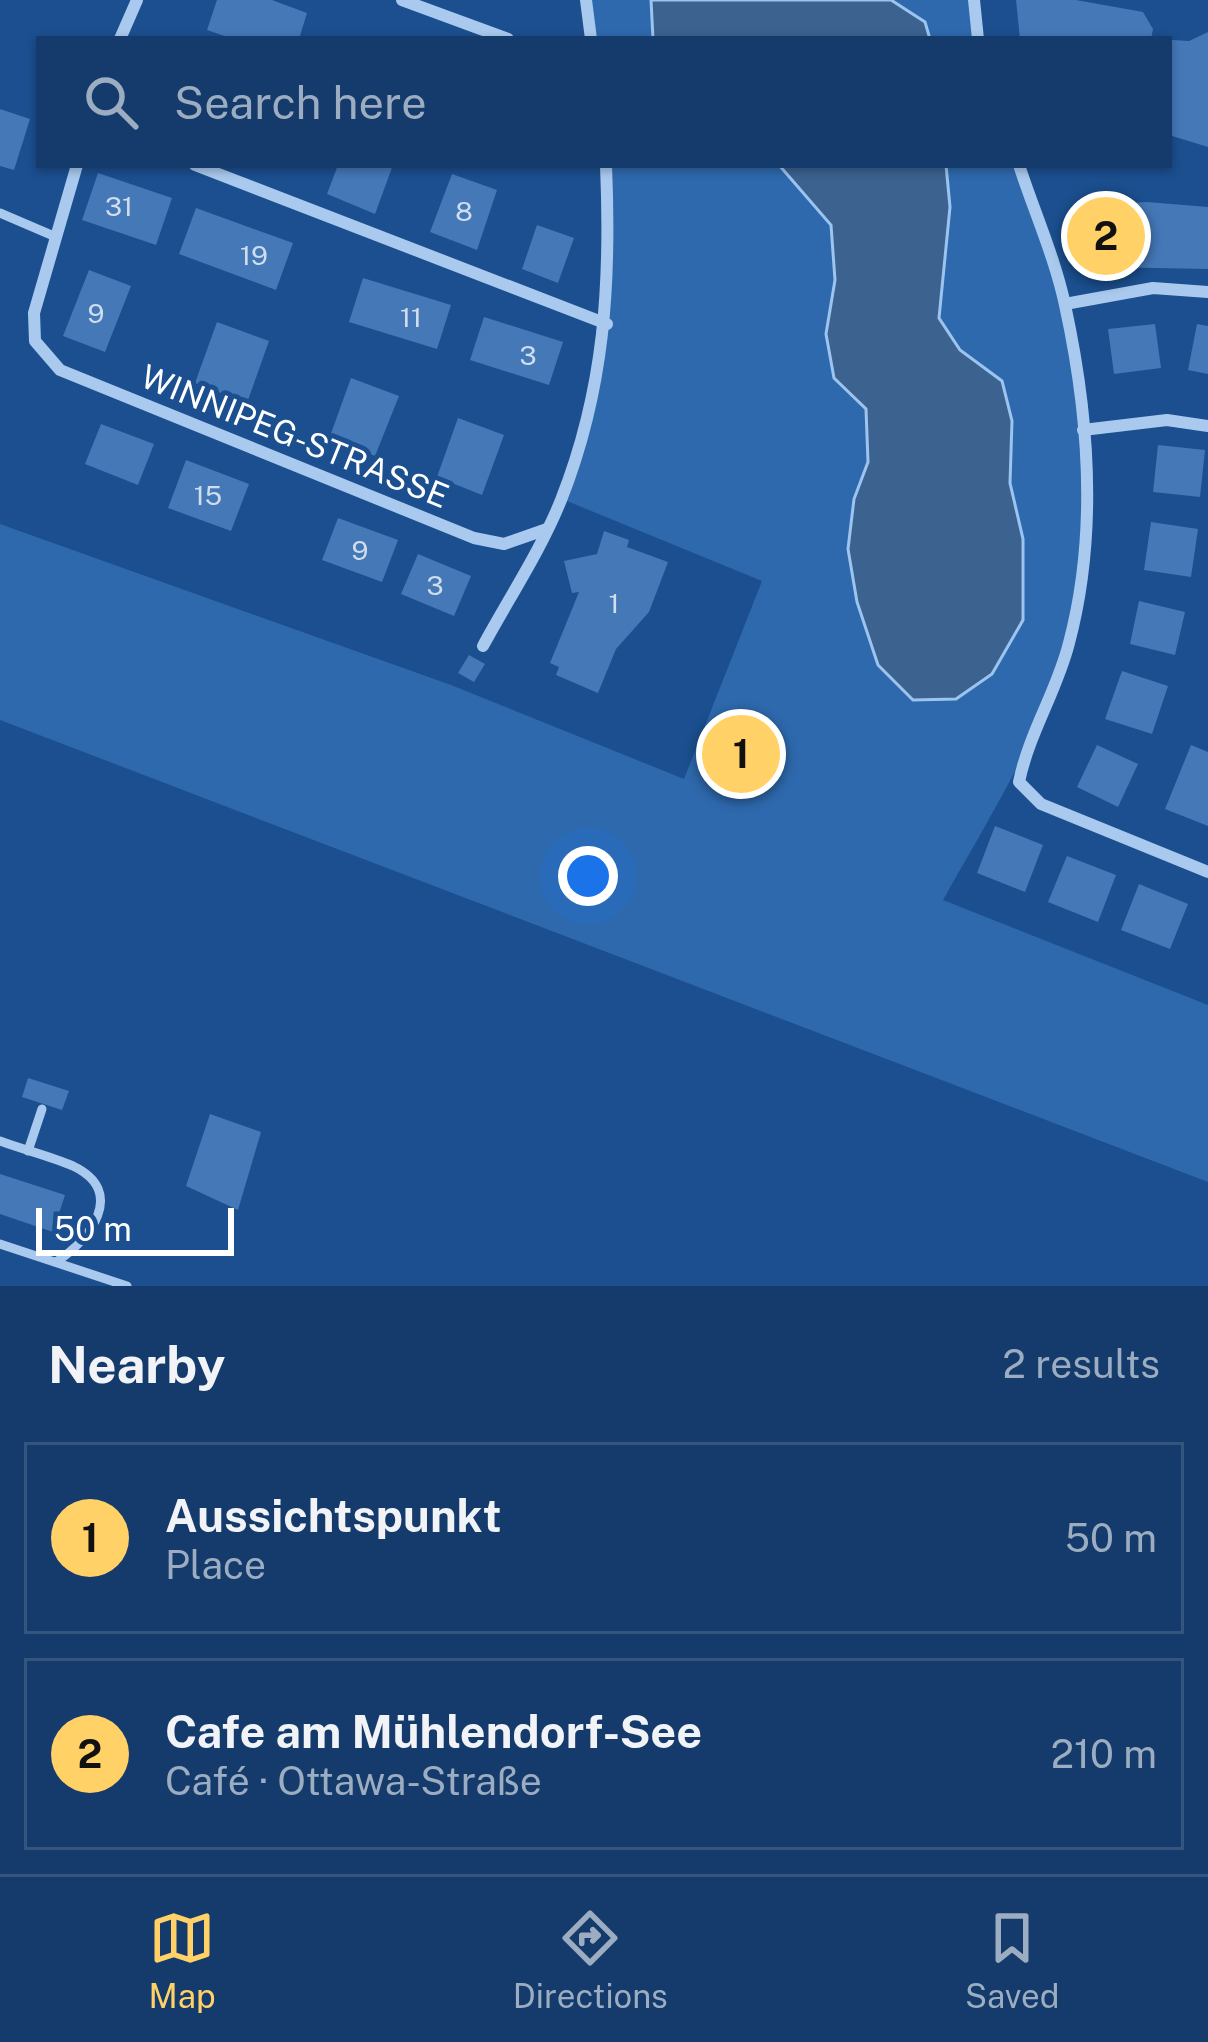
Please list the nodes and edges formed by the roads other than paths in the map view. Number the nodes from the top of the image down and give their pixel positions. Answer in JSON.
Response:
{"nodes":[{"id":1,"x":137,"y":0,"type":"edge"},
{"id":2,"x":402,"y":0,"type":"edge"},
{"id":3,"x":586,"y":0,"type":"edge"},
{"id":4,"x":974,"y":0,"type":"edge"},
{"id":5,"x":121,"y":36,"type":"edge"},
{"id":6,"x":500,"y":36,"type":"edge"},
{"id":7,"x":591,"y":36,"type":"edge"},
{"id":8,"x":978,"y":36,"type":"edge"},
{"id":9,"x":76,"y":168,"type":"edge"},
{"id":10,"x":203,"y":168,"type":"edge"},
{"id":11,"x":606,"y":168,"type":"edge"},
{"id":12,"x":1020,"y":168,"type":"edge"},
{"id":13,"x":0,"y":213,"type":"edge"},
{"id":14,"x":56,"y":237,"type":"junction"},
{"id":15,"x":1208,"y":292,"type":"edge"},
{"id":16,"x":1065,"y":304,"type":"junction"},
{"id":17,"x":608,"y":325,"type":"junction"},
{"id":18,"x":1208,"y":426,"type":"edge"},
{"id":19,"x":1083,"y":430,"type":"junction"},
{"id":20,"x":547,"y":529,"type":"junction"},
{"id":21,"x":482,"y":646,"type":"dead end"},
{"id":22,"x":1208,"y":872,"type":"edge"},
{"id":23,"x":42,"y":1108,"type":"dead end"},
{"id":24,"x":0,"y":1142,"type":"edge"},
{"id":25,"x":28,"y":1151,"type":"junction"},
{"id":26,"x":0,"y":1244,"type":"edge"},
{"id":27,"x":56,"y":1262,"type":"junction"},
{"id":28,"x":127,"y":1286,"type":"edge"}],
"edges":[{"from":1,"to":5,"type":"street"},
{"from":2,"to":6,"type":"street"},
{"from":3,"to":7,"type":"street"},
{"from":4,"to":8,"type":"street"},
{"from":9,"to":14,"type":"street"},
{"from":10,"to":17,"type":"street"},
{"from":11,"to":17,"type":"street"},
{"from":12,"to":16,"type":"street"},
{"from":13,"to":14,"type":"lane"},
{"from":14,"to":20,"type":"street","name":"WINNIPEG-STRASSE"},
{"from":15,"to":16,"type":"street"},
{"from":16,"to":19,"type":"street"},
{"from":17,"to":20,"type":"street"},
{"from":18,"to":19,"type":"street"},
{"from":19,"to":22,"type":"street"},
{"from":20,"to":21,"type":"street"},
{"from":23,"to":25,"type":"lane"},
{"from":24,"to":25,"type":"lane"},
{"from":25,"to":27,"type":"lane"},
{"from":26,"to":27,"type":"lane"},
{"from":27,"to":28,"type":"lane"}]}
